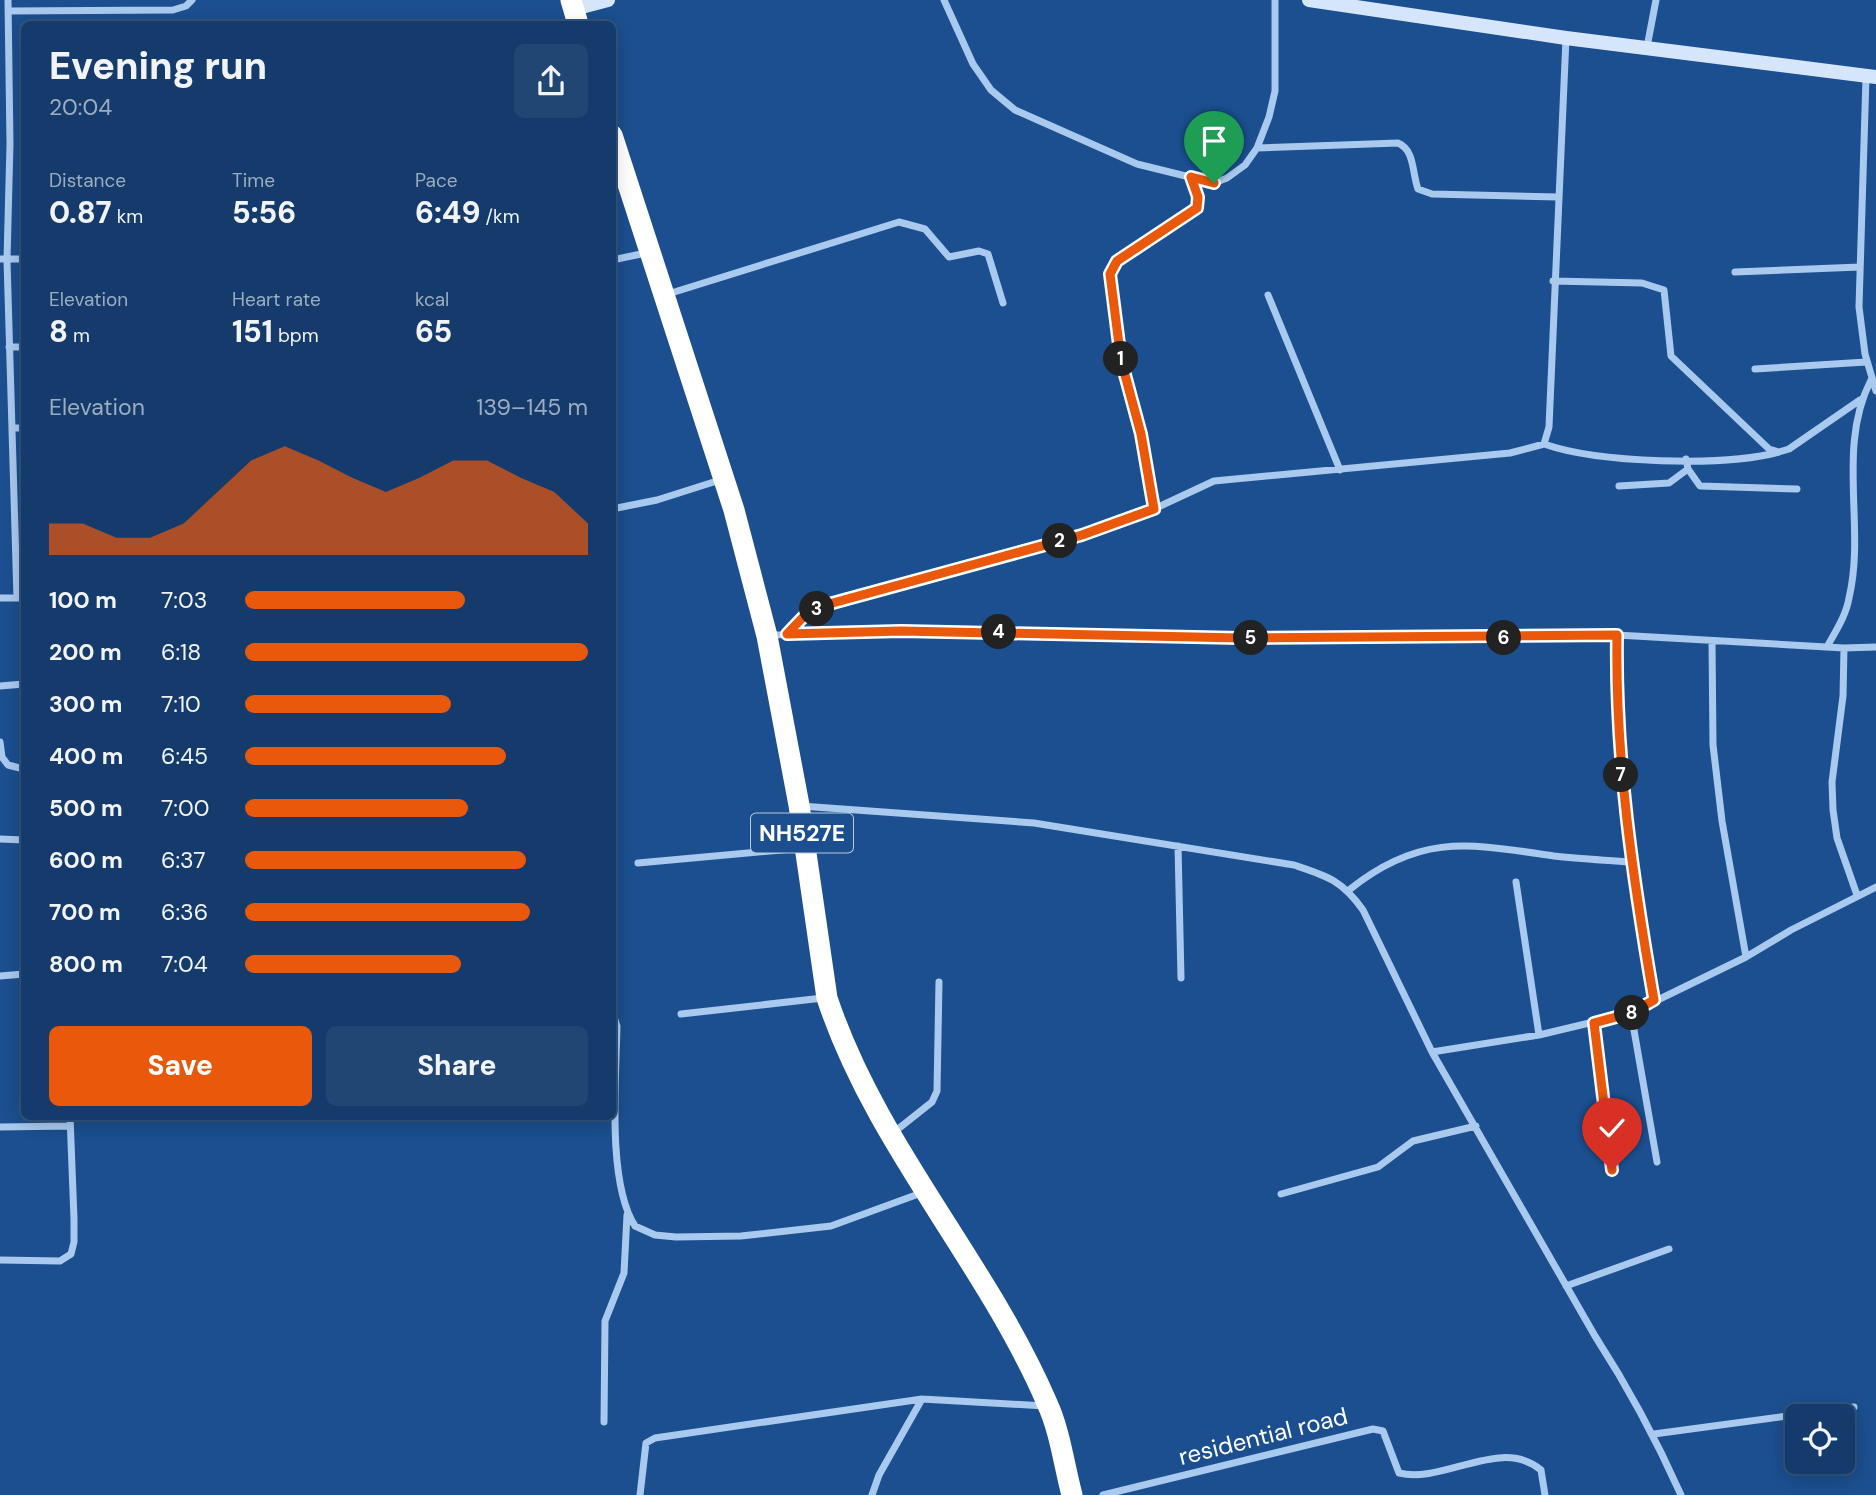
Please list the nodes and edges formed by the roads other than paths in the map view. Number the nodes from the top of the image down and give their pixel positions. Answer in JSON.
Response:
{"nodes":[{"id":1,"x":8,"y":0,"type":"edge"},
{"id":2,"x":192,"y":0,"type":"edge"},
{"id":3,"x":608,"y":0,"type":"edge"},
{"id":4,"x":944,"y":0,"type":"edge"},
{"id":5,"x":1275,"y":0,"type":"edge"},
{"id":6,"x":1308,"y":0,"type":"edge"},
{"id":7,"x":1656,"y":0,"type":"edge"},
{"id":8,"x":574,"y":11,"type":"edge"},
{"id":9,"x":8,"y":12,"type":"junction"},
{"id":10,"x":1566,"y":38,"type":"junction"},
{"id":11,"x":1647,"y":47,"type":"junction"},
{"id":12,"x":1871,"y":77,"type":"edge"},
{"id":13,"x":616,"y":148,"type":"edge"},
{"id":14,"x":1257,"y":148,"type":"junction"},
{"id":15,"x":1191,"y":177,"type":"junction"},
{"id":16,"x":1558,"y":197,"type":"junction"},
{"id":17,"x":649,"y":252,"type":"junction"},
{"id":18,"x":616,"y":259,"type":"edge"},
{"id":19,"x":4,"y":260,"type":"edge"},
{"id":20,"x":1860,"y":267,"type":"junction"},
{"id":21,"x":1735,"y":272,"type":"dead end"},
{"id":22,"x":1553,"y":281,"type":"junction"},
{"id":23,"x":1268,"y":295,"type":"dead end"},
{"id":24,"x":664,"y":296,"type":"junction"},
{"id":25,"x":1003,"y":303,"type":"dead end"},
{"id":26,"x":9,"y":347,"type":"junction"},
{"id":27,"x":21,"y":347,"type":"edge"},
{"id":28,"x":1866,"y":362,"type":"junction"},
{"id":29,"x":1755,"y":369,"type":"dead end"},
{"id":30,"x":1871,"y":380,"type":"junction"},
{"id":31,"x":1876,"y":391,"type":"edge"},
{"id":32,"x":1860,"y":400,"type":"junction"},
{"id":33,"x":13,"y":428,"type":"junction"},
{"id":34,"x":21,"y":428,"type":"edge"},
{"id":35,"x":1544,"y":444,"type":"junction"},
{"id":36,"x":1779,"y":452,"type":"junction"},
{"id":37,"x":1686,"y":459,"type":"junction"},
{"id":38,"x":1688,"y":469,"type":"junction"},
{"id":39,"x":1340,"y":470,"type":"junction"},
{"id":40,"x":724,"y":478,"type":"junction"},
{"id":41,"x":1619,"y":486,"type":"dead end"},
{"id":42,"x":1797,"y":489,"type":"dead end"},
{"id":43,"x":20,"y":507,"type":"edge"},
{"id":44,"x":616,"y":508,"type":"edge"},
{"id":45,"x":1154,"y":509,"type":"junction"},
{"id":46,"x":0,"y":598,"type":"edge"},
{"id":47,"x":21,"y":598,"type":"edge"},
{"id":48,"x":777,"y":635,"type":"junction"},
{"id":49,"x":1617,"y":635,"type":"junction"},
{"id":50,"x":1713,"y":641,"type":"junction"},
{"id":51,"x":1826,"y":647,"type":"junction"},
{"id":52,"x":1876,"y":647,"type":"edge"},
{"id":53,"x":1844,"y":648,"type":"junction"},
{"id":54,"x":21,"y":684,"type":"edge"},
{"id":55,"x":0,"y":686,"type":"edge"},
{"id":56,"x":0,"y":742,"type":"edge"},
{"id":57,"x":21,"y":768,"type":"edge"},
{"id":58,"x":799,"y":806,"type":"junction"},
{"id":59,"x":0,"y":839,"type":"edge"},
{"id":60,"x":21,"y":840,"type":"edge"},
{"id":61,"x":1178,"y":846,"type":"junction"},
{"id":62,"x":804,"y":848,"type":"junction"},
{"id":63,"x":1630,"y":862,"type":"junction"},
{"id":64,"x":638,"y":863,"type":"dead end"},
{"id":65,"x":1516,"y":882,"type":"dead end"},
{"id":66,"x":1876,"y":887,"type":"edge"},
{"id":67,"x":1349,"y":890,"type":"junction"},
{"id":68,"x":1857,"y":895,"type":"junction"},
{"id":69,"x":1746,"y":957,"type":"junction"},
{"id":70,"x":21,"y":974,"type":"edge"},
{"id":71,"x":0,"y":976,"type":"edge"},
{"id":72,"x":1181,"y":978,"type":"dead end"},
{"id":73,"x":939,"y":982,"type":"dead end"},
{"id":74,"x":827,"y":998,"type":"junction"},
{"id":75,"x":1654,"y":1000,"type":"junction"},
{"id":76,"x":1631,"y":1013,"type":"junction"},
{"id":77,"x":681,"y":1014,"type":"dead end"},
{"id":78,"x":616,"y":1023,"type":"edge"},
{"id":79,"x":1594,"y":1023,"type":"junction"},
{"id":80,"x":1539,"y":1035,"type":"junction"},
{"id":81,"x":1432,"y":1052,"type":"junction"},
{"id":82,"x":616,"y":1073,"type":"edge"},
{"id":83,"x":70,"y":1120,"type":"edge"},
{"id":84,"x":615,"y":1120,"type":"edge"},
{"id":85,"x":70,"y":1126,"type":"junction"},
{"id":86,"x":1476,"y":1126,"type":"junction"},
{"id":87,"x":0,"y":1127,"type":"edge"},
{"id":88,"x":891,"y":1135,"type":"junction"},
{"id":89,"x":1657,"y":1162,"type":"dead end"},
{"id":90,"x":1612,"y":1170,"type":"dead end"},
{"id":91,"x":924,"y":1192,"type":"junction"},
{"id":92,"x":1281,"y":1194,"type":"dead end"},
{"id":93,"x":627,"y":1214,"type":"junction"},
{"id":94,"x":1669,"y":1249,"type":"dead end"},
{"id":95,"x":0,"y":1260,"type":"edge"},
{"id":96,"x":1566,"y":1286,"type":"junction"},
{"id":97,"x":922,"y":1399,"type":"junction"},
{"id":98,"x":1049,"y":1406,"type":"junction"},
{"id":99,"x":1785,"y":1416,"type":"edge"},
{"id":100,"x":604,"y":1422,"type":"dead end"},
{"id":101,"x":1654,"y":1434,"type":"junction"},
{"id":102,"x":640,"y":1495,"type":"edge"},
{"id":103,"x":872,"y":1495,"type":"edge"},
{"id":104,"x":1072,"y":1495,"type":"edge"},
{"id":105,"x":1103,"y":1495,"type":"edge"},
{"id":106,"x":1545,"y":1495,"type":"edge"},
{"id":107,"x":1682,"y":1495,"type":"edge"}],
"edges":[{"from":1,"to":9,"type":"street"},
{"from":2,"to":9,"type":"street"},
{"from":3,"to":8,"type":"street"},
{"from":4,"to":15,"type":"street"},
{"from":5,"to":14,"type":"street"},
{"from":6,"to":10,"type":"street"},
{"from":7,"to":11,"type":"street"},
{"from":9,"to":19,"type":"street"},
{"from":10,"to":11,"type":"street"},
{"from":10,"to":16,"type":"street"},
{"from":11,"to":12,"type":"street"},
{"from":12,"to":20,"type":"street"},
{"from":13,"to":17,"type":"highway","number":"NH527E"},
{"from":14,"to":15,"type":"street"},
{"from":14,"to":16,"type":"street"},
{"from":15,"to":45,"type":"street"},
{"from":16,"to":22,"type":"street"},
{"from":17,"to":18,"type":"street"},
{"from":17,"to":24,"type":"highway","number":"NH527E"},
{"from":19,"to":26,"type":"street"},
{"from":20,"to":21,"type":"street"},
{"from":20,"to":28,"type":"street"},
{"from":22,"to":35,"type":"street"},
{"from":22,"to":36,"type":"street"},
{"from":23,"to":39,"type":"street"},
{"from":24,"to":25,"type":"street"},
{"from":24,"to":40,"type":"highway","number":"NH527E"},
{"from":26,"to":27,"type":"street"},
{"from":26,"to":33,"type":"street"},
{"from":28,"to":29,"type":"street"},
{"from":28,"to":30,"type":"street"},
{"from":30,"to":31,"type":"street"},
{"from":30,"to":32,"type":"street"},
{"from":32,"to":36,"type":"street"},
{"from":32,"to":51,"type":"street"},
{"from":33,"to":34,"type":"street"},
{"from":33,"to":43,"type":"street"},
{"from":35,"to":37,"type":"street"},
{"from":35,"to":39,"type":"street"},
{"from":36,"to":37,"type":"street"},
{"from":37,"to":38,"type":"street"},
{"from":38,"to":41,"type":"street"},
{"from":38,"to":42,"type":"street"},
{"from":39,"to":45,"type":"street"},
{"from":40,"to":44,"type":"street"},
{"from":40,"to":48,"type":"highway","number":"NH527E"},
{"from":43,"to":47,"type":"street"},
{"from":45,"to":48,"type":"street"},
{"from":46,"to":47,"type":"street"},
{"from":48,"to":49,"type":"street"},
{"from":48,"to":58,"type":"highway","number":"NH527E"},
{"from":49,"to":50,"type":"street"},
{"from":49,"to":63,"type":"street"},
{"from":50,"to":51,"type":"street"},
{"from":50,"to":69,"type":"street"},
{"from":51,"to":53,"type":"street"},
{"from":52,"to":53,"type":"street"},
{"from":53,"to":68,"type":"street"},
{"from":54,"to":55,"type":"street"},
{"from":56,"to":57,"type":"street"},
{"from":58,"to":61,"type":"street"},
{"from":58,"to":62,"type":"highway","number":"NH527E"},
{"from":59,"to":60,"type":"street"},
{"from":61,"to":67,"type":"street"},
{"from":61,"to":72,"type":"street"},
{"from":62,"to":64,"type":"street"},
{"from":62,"to":74,"type":"highway","number":"NH527E"},
{"from":63,"to":67,"type":"street"},
{"from":63,"to":75,"type":"street"},
{"from":65,"to":80,"type":"street"},
{"from":66,"to":68,"type":"street"},
{"from":67,"to":81,"type":"street"},
{"from":68,"to":69,"type":"street"},
{"from":69,"to":75,"type":"street"},
{"from":70,"to":71,"type":"street"},
{"from":73,"to":88,"type":"street"},
{"from":74,"to":77,"type":"street"},
{"from":74,"to":88,"type":"highway","number":"NH527E"},
{"from":75,"to":76,"type":"street"},
{"from":76,"to":79,"type":"street"},
{"from":76,"to":89,"type":"street"},
{"from":78,"to":82,"type":"street"},
{"from":79,"to":80,"type":"street"},
{"from":79,"to":90,"type":"street"},
{"from":80,"to":81,"type":"street"},
{"from":81,"to":86,"type":"street"},
{"from":83,"to":85,"type":"street"},
{"from":84,"to":93,"type":"street"},
{"from":85,"to":87,"type":"street"},
{"from":85,"to":95,"type":"street"},
{"from":86,"to":92,"type":"street"},
{"from":86,"to":96,"type":"street"},
{"from":88,"to":91,"type":"highway","number":"NH527E"},
{"from":91,"to":93,"type":"street"},
{"from":91,"to":98,"type":"highway","number":"NH527E"},
{"from":93,"to":100,"type":"street"},
{"from":94,"to":96,"type":"street"},
{"from":96,"to":101,"type":"street"},
{"from":97,"to":98,"type":"street"},
{"from":97,"to":102,"type":"street"},
{"from":97,"to":103,"type":"street"},
{"from":98,"to":104,"type":"highway","number":"NH527E"},
{"from":99,"to":101,"type":"street"},
{"from":101,"to":107,"type":"street"},
{"from":105,"to":106,"type":"street","name":"residential road"}]}
